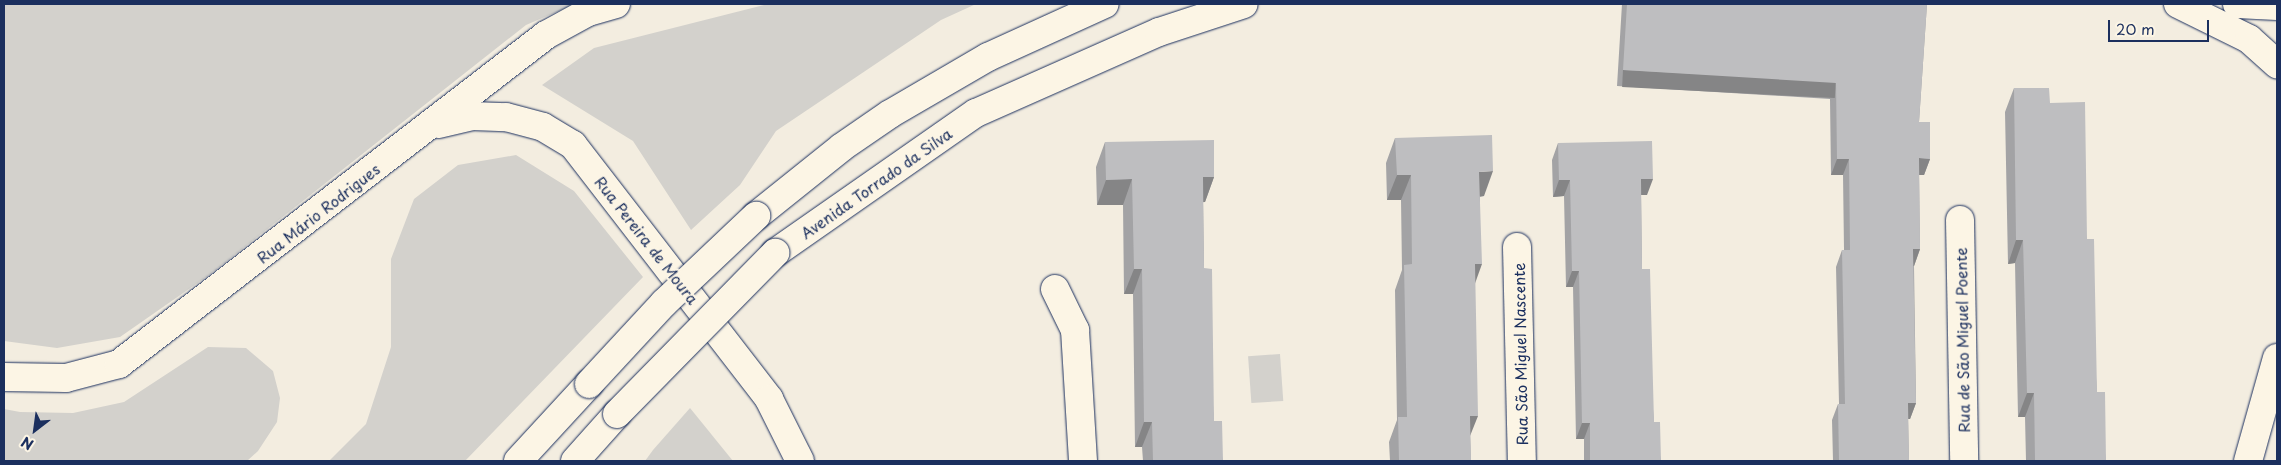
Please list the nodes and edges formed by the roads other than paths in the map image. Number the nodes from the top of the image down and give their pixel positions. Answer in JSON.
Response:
{"nodes":[{"id":1,"x":616,"y":4,"type":"edge"},
{"id":2,"x":1105,"y":4,"type":"edge"},
{"id":3,"x":1244,"y":4,"type":"edge"},
{"id":4,"x":2178,"y":4,"type":"edge"},
{"id":5,"x":2237,"y":4,"type":"edge"},
{"id":6,"x":2277,"y":6,"type":"edge"},
{"id":7,"x":2277,"y":64,"type":"edge"},
{"id":8,"x":431,"y":126,"type":"junction"},
{"id":9,"x":1960,"y":220,"type":"dead end"},
{"id":10,"x":1517,"y":247,"type":"dead end"},
{"id":11,"x":1055,"y":289,"type":"dead end"},
{"id":12,"x":2277,"y":358,"type":"edge"},
{"id":13,"x":4,"y":377,"type":"edge"},
{"id":14,"x":518,"y":461,"type":"edge"},
{"id":15,"x":575,"y":461,"type":"edge"},
{"id":16,"x":800,"y":461,"type":"edge"},
{"id":17,"x":1083,"y":461,"type":"edge"},
{"id":18,"x":1522,"y":461,"type":"edge"},
{"id":19,"x":1964,"y":461,"type":"edge"},
{"id":20,"x":2248,"y":461,"type":"edge"}],
"edges":[{"from":1,"to":8,"type":"street","name":"Rua Mário Rodrigues"},
{"from":2,"to":14,"type":"street","bridge":true},
{"from":3,"to":15,"type":"street","name":"Avenida Torrado da Silva","bridge":true},
{"from":4,"to":7,"type":"street"},
{"from":5,"to":6,"type":"street"},
{"from":8,"to":13,"type":"street","name":"Rua Mário Rodrigues"},
{"from":8,"to":16,"type":"street","name":"Rua Pereira de Moura"},
{"from":9,"to":19,"type":"street","name":"Rua de São Miguel Poente"},
{"from":10,"to":18,"type":"street","name":"Rua São Miguel Nascente"},
{"from":11,"to":17,"type":"street"},
{"from":12,"to":20,"type":"street"}]}
